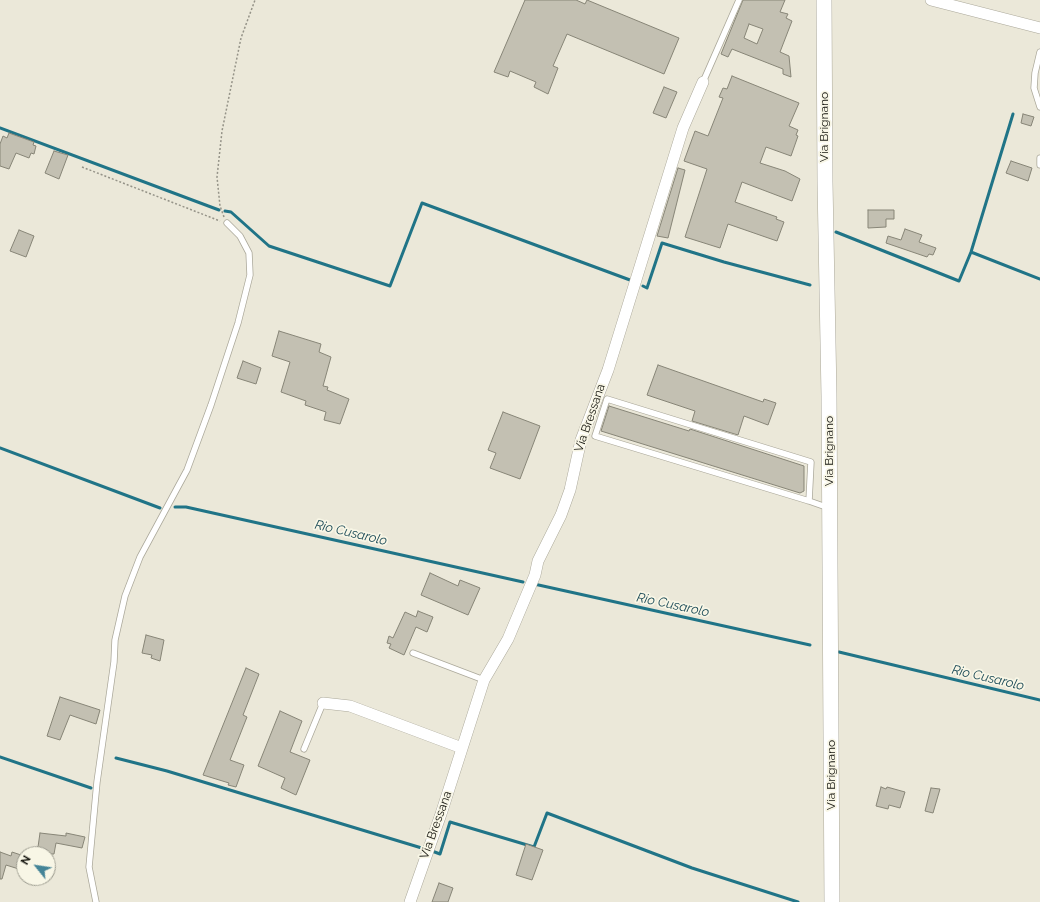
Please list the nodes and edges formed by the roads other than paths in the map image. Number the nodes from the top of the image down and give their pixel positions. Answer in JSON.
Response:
{"nodes":[{"id":1,"x":739,"y":0,"type":"edge"},
{"id":2,"x":824,"y":0,"type":"edge"},
{"id":3,"x":930,"y":0,"type":"edge"},
{"id":4,"x":1040,"y":28,"type":"edge"},
{"id":5,"x":1040,"y":52,"type":"edge"},
{"id":6,"x":703,"y":82,"type":"joint"},
{"id":7,"x":1040,"y":107,"type":"edge"},
{"id":8,"x":1040,"y":158,"type":"edge"},
{"id":9,"x":1040,"y":165,"type":"edge"},
{"id":10,"x":227,"y":223,"type":"road end"},
{"id":11,"x":809,"y":502,"type":"junction"},
{"id":12,"x":830,"y":508,"type":"junction"},
{"id":13,"x":413,"y":653,"type":"dead end"},
{"id":14,"x":484,"y":680,"type":"junction"},
{"id":15,"x":323,"y":703,"type":"joint"},
{"id":16,"x":462,"y":748,"type":"junction"},
{"id":17,"x":304,"y":749,"type":"dead end"},
{"id":18,"x":96,"y":902,"type":"edge"},
{"id":19,"x":410,"y":902,"type":"edge"},
{"id":20,"x":832,"y":902,"type":"edge"}],
"edges":[{"from":1,"to":6,"type":"lane"},
{"from":2,"to":12,"type":"street","name":"Via Brignano"},
{"from":3,"to":4,"type":"street"},
{"from":5,"to":7,"type":"lane"},
{"from":6,"to":14,"type":"street","name":"Via Bressana"},
{"from":8,"to":9,"type":"lane"},
{"from":10,"to":18,"type":"lane"},
{"from":11,"to":11,"type":"lane"},
{"from":11,"to":12,"type":"lane"},
{"from":12,"to":20,"type":"street","name":"Via Brignano"},
{"from":13,"to":14,"type":"lane"},
{"from":14,"to":16,"type":"street","name":"Via Bressana"},
{"from":15,"to":16,"type":"street"},
{"from":15,"to":17,"type":"lane"},
{"from":16,"to":19,"type":"street","name":"Via Bressana"}]}
